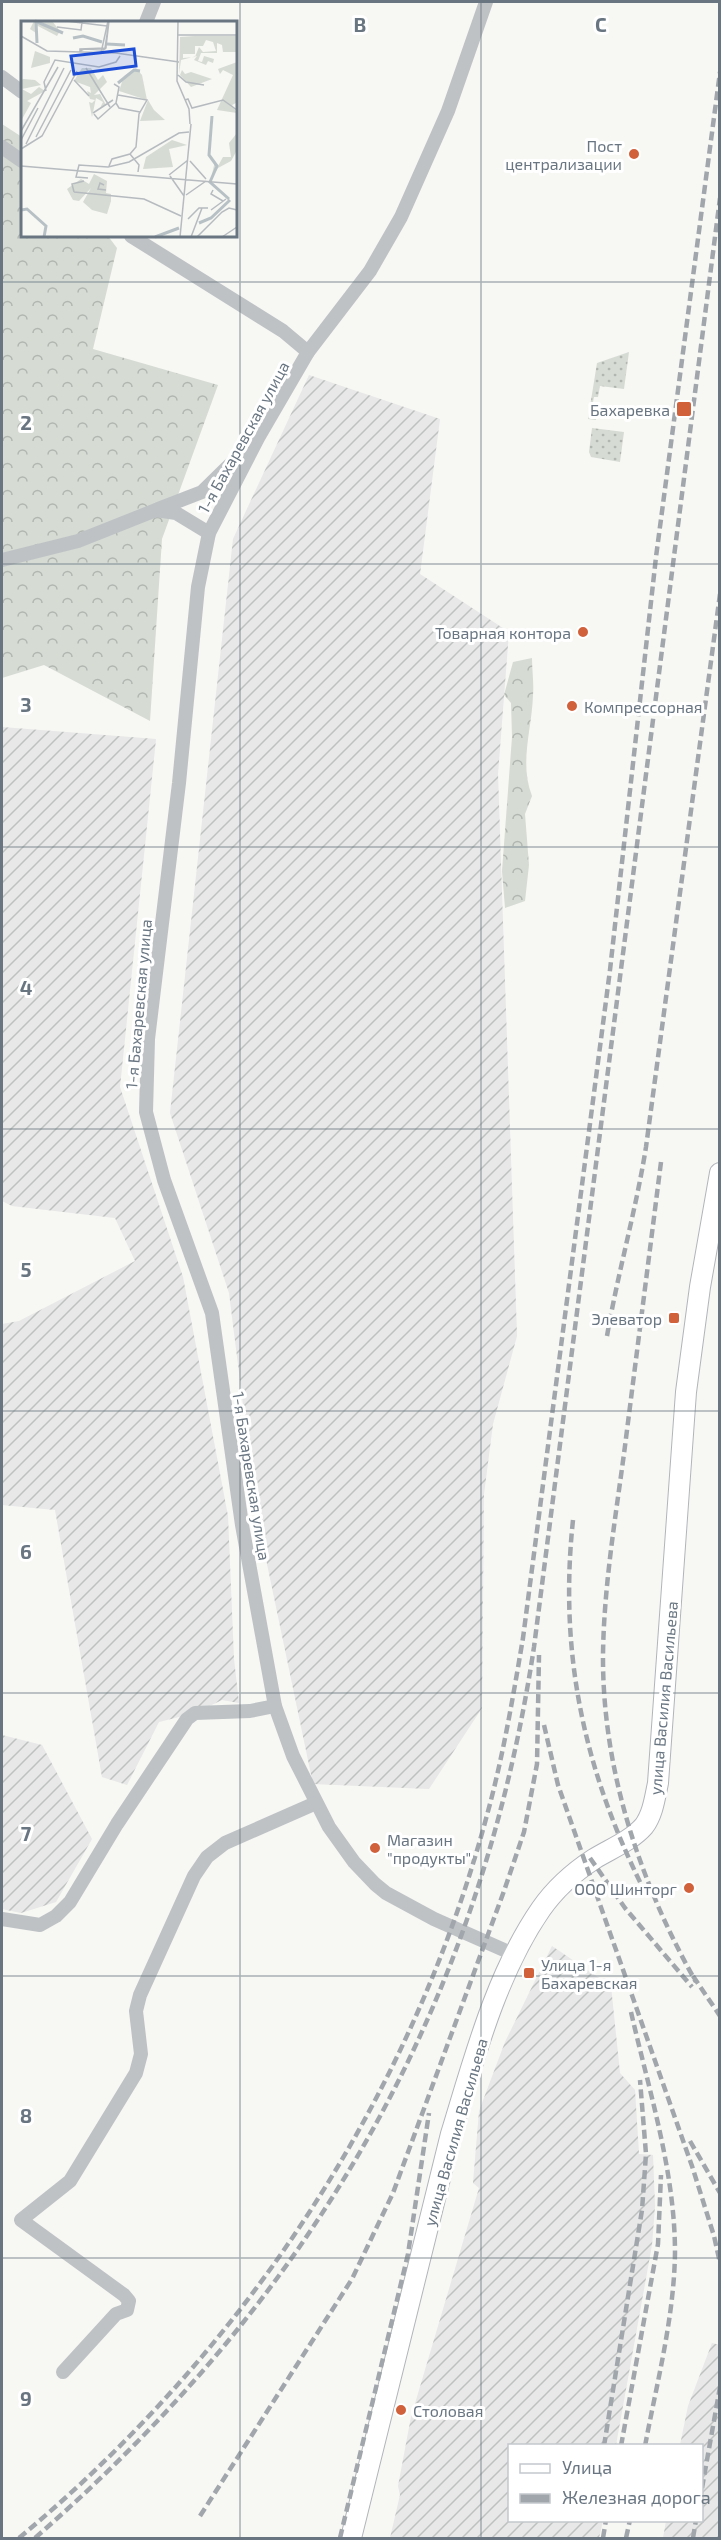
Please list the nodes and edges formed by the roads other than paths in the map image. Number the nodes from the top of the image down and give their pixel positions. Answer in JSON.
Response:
{"nodes":[{"id":1,"x":154,"y":2,"type":"edge"},
{"id":2,"x":486,"y":2,"type":"edge"},
{"id":3,"x":146,"y":21,"type":"edge"},
{"id":4,"x":2,"y":77,"type":"edge"},
{"id":5,"x":21,"y":91,"type":"edge"},
{"id":6,"x":2,"y":147,"type":"edge"},
{"id":7,"x":21,"y":160,"type":"edge"},
{"id":8,"x":132,"y":237,"type":"edge"},
{"id":9,"x":308,"y":352,"type":"junction"},
{"id":10,"x":258,"y":438,"type":"junction"},
{"id":11,"x":156,"y":510,"type":"junction"},
{"id":12,"x":209,"y":533,"type":"junction"},
{"id":13,"x":2,"y":560,"type":"edge"},
{"id":14,"x":719,"y":1182,"type":"edge"},
{"id":15,"x":275,"y":1706,"type":"junction"},
{"id":16,"x":316,"y":1803,"type":"junction"},
{"id":17,"x":2,"y":1919,"type":"edge"},
{"id":18,"x":513,"y":1954,"type":"junction"},
{"id":19,"x":63,"y":2372,"type":"dead end"},
{"id":20,"x":351,"y":2538,"type":"edge"}],
"edges":[{"from":1,"to":3,"type":"street"},
{"from":2,"to":9,"type":"street","name":"1-я Бахаревская улица"},
{"from":4,"to":5,"type":"street"},
{"from":6,"to":7,"type":"street"},
{"from":8,"to":9,"type":"street"},
{"from":9,"to":10,"type":"street","name":"1-я Бахаревская улица"},
{"from":10,"to":11,"type":"street"},
{"from":10,"to":12,"type":"street","name":"1-я Бахаревская улица"},
{"from":11,"to":12,"type":"street"},
{"from":11,"to":13,"type":"street"},
{"from":12,"to":15,"type":"street","name":"1-я Бахаревская улица"},
{"from":14,"to":18,"type":"main road","name":"улица Василия Васильева"},
{"from":15,"to":16,"type":"street","name":"1-я Бахаревская улица"},
{"from":15,"to":17,"type":"street"},
{"from":16,"to":18,"type":"street","name":"1-я Бахаревская улица"},
{"from":16,"to":19,"type":"street"},
{"from":18,"to":20,"type":"main road","name":"улица Василия Васильева"}]}
